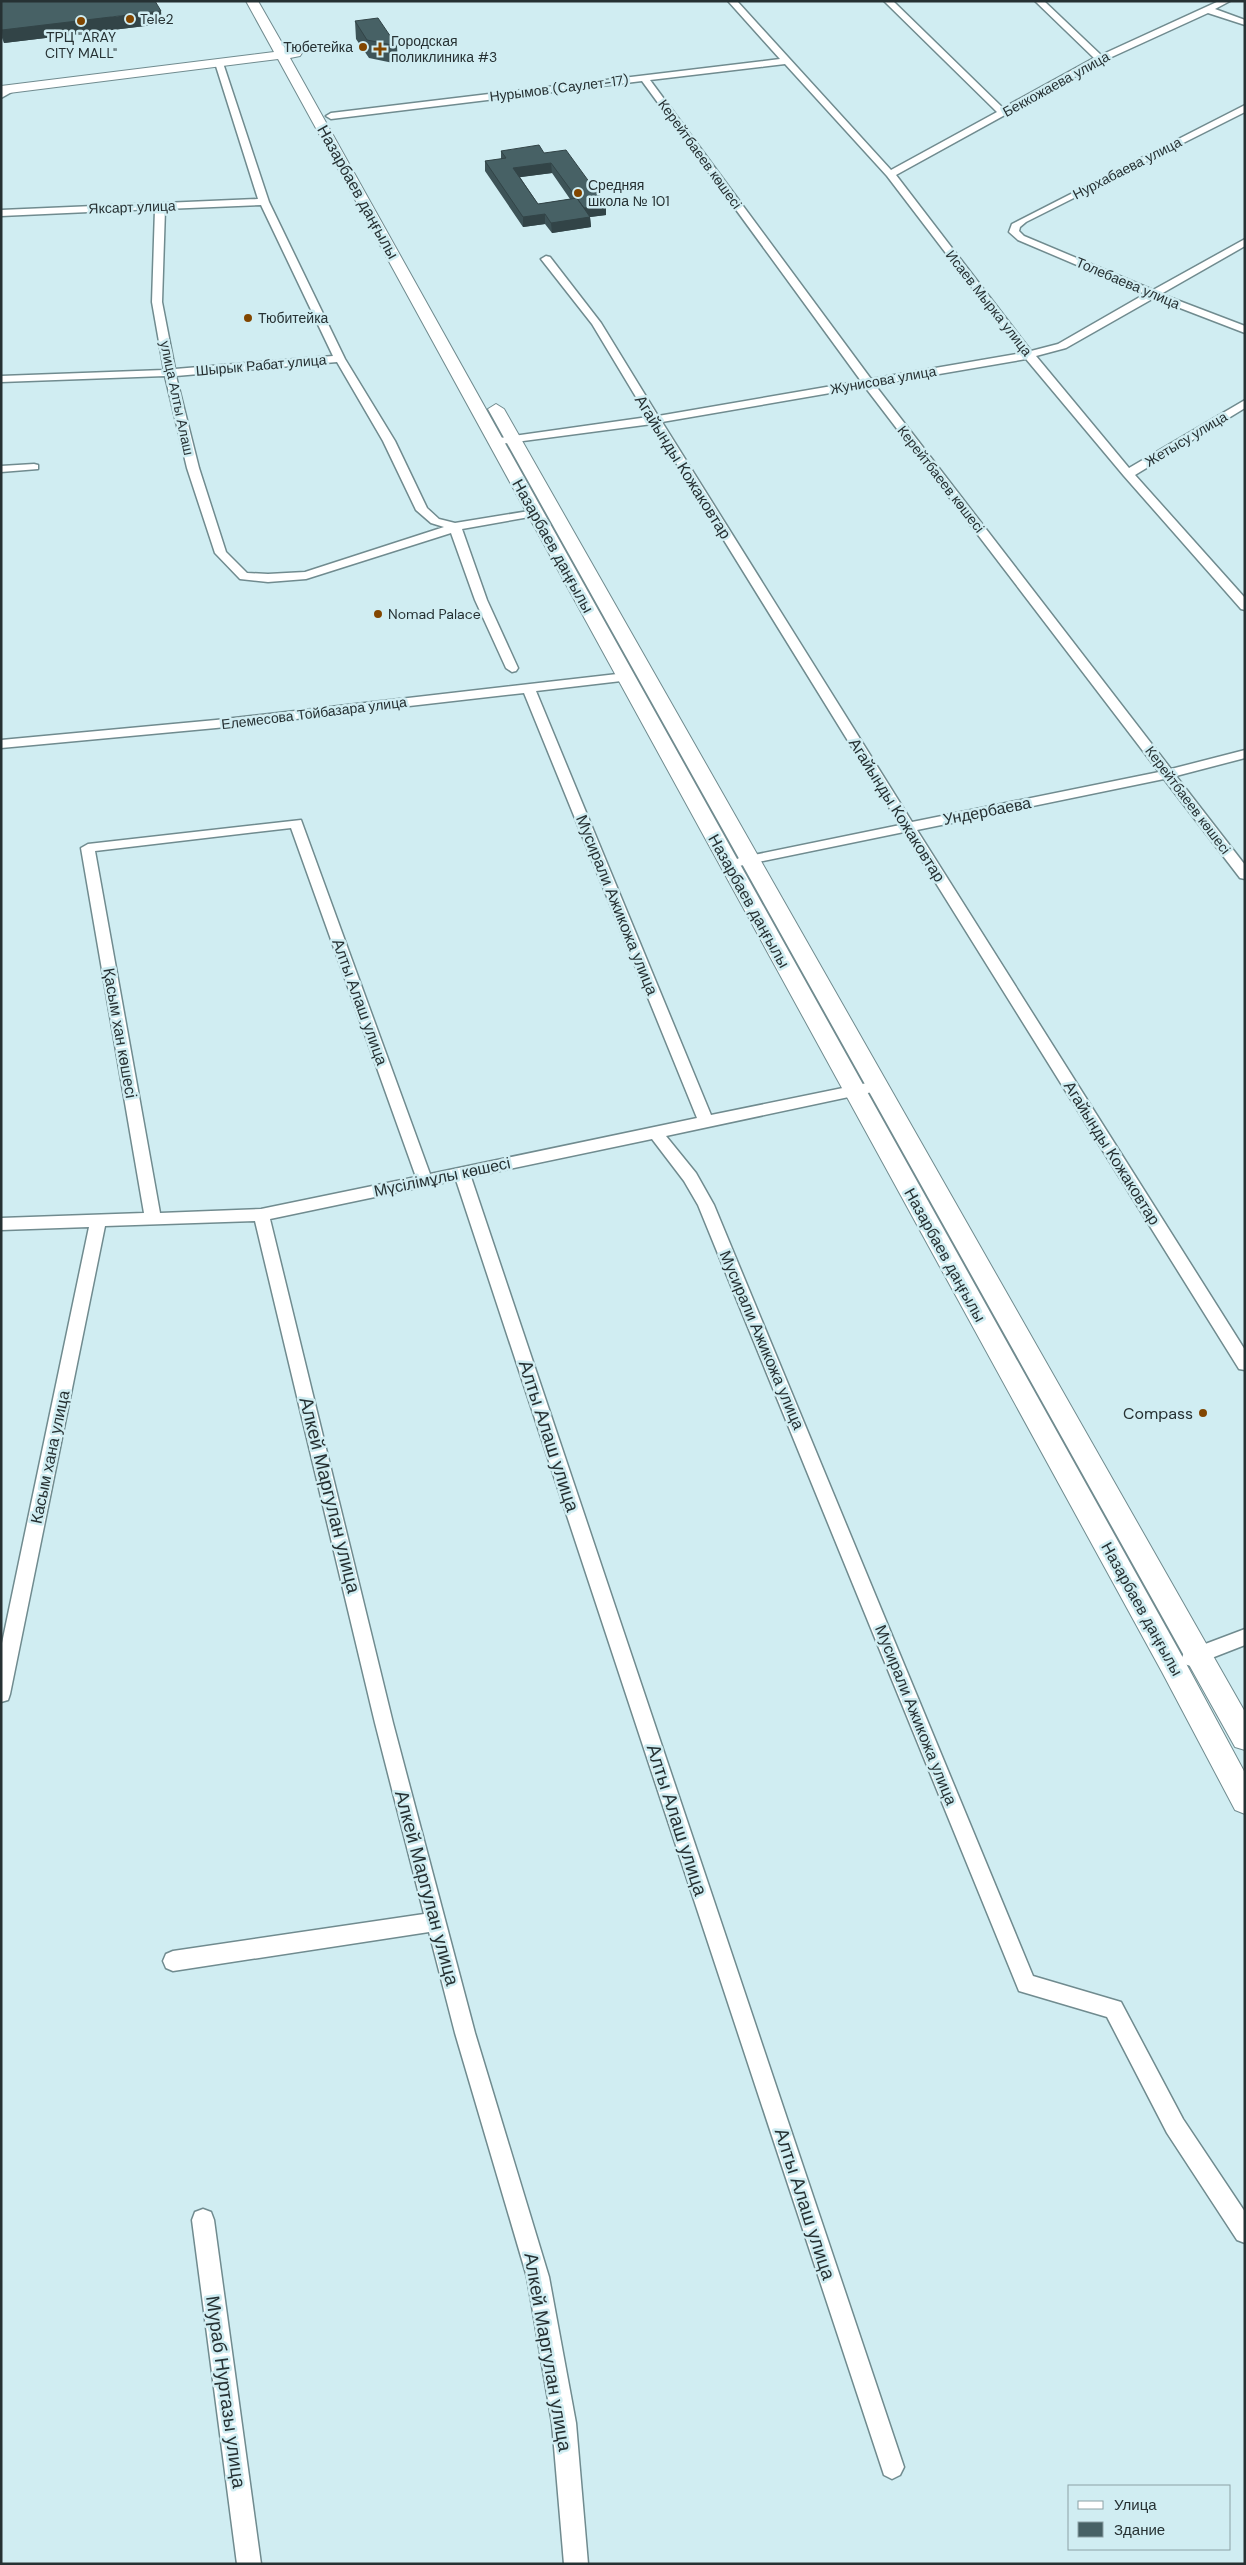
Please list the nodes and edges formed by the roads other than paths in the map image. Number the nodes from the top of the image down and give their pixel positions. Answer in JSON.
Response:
{"nodes":[{"id":1,"x":252,"y":1,"type":"edge"},
{"id":2,"x":266,"y":1,"type":"edge"},
{"id":3,"x":732,"y":1,"type":"edge"},
{"id":4,"x":888,"y":1,"type":"edge"},
{"id":5,"x":1039,"y":1,"type":"edge"},
{"id":6,"x":1224,"y":2,"type":"edge"},
{"id":7,"x":1208,"y":10,"type":"junction"},
{"id":8,"x":1245,"y":22,"type":"edge"},
{"id":9,"x":289,"y":54,"type":"junction"},
{"id":10,"x":1100,"y":59,"type":"junction"},
{"id":11,"x":787,"y":62,"type":"junction"},
{"id":12,"x":218,"y":63,"type":"junction"},
{"id":13,"x":644,"y":78,"type":"junction"},
{"id":14,"x":5,"y":91,"type":"edge"},
{"id":15,"x":1245,"y":108,"type":"edge"},
{"id":16,"x":1003,"y":113,"type":"junction"},
{"id":17,"x":331,"y":116,"type":"junction"},
{"id":18,"x":890,"y":174,"type":"junction"},
{"id":19,"x":264,"y":202,"type":"junction"},
{"id":20,"x":160,"y":206,"type":"junction"},
{"id":21,"x":1,"y":213,"type":"edge"},
{"id":22,"x":1014,"y":232,"type":"joint"},
{"id":23,"x":1245,"y":242,"type":"edge"},
{"id":24,"x":546,"y":260,"type":"dead end"},
{"id":25,"x":1153,"y":294,"type":"junction"},
{"id":26,"x":1245,"y":330,"type":"edge"},
{"id":27,"x":1030,"y":356,"type":"junction"},
{"id":28,"x":340,"y":359,"type":"junction"},
{"id":29,"x":170,"y":373,"type":"junction"},
{"id":30,"x":1,"y":379,"type":"edge"},
{"id":31,"x":868,"y":383,"type":"junction"},
{"id":32,"x":1245,"y":403,"type":"edge"},
{"id":33,"x":654,"y":420,"type":"junction"},
{"id":34,"x":504,"y":440,"type":"junction"},
{"id":35,"x":34,"y":467,"type":"dead end"},
{"id":36,"x":1,"y":469,"type":"edge"},
{"id":37,"x":1128,"y":474,"type":"junction"},
{"id":38,"x":535,"y":513,"type":"junction"},
{"id":39,"x":455,"y":527,"type":"junction"},
{"id":40,"x":1242,"y":599,"type":"edge"},
{"id":41,"x":512,"y":668,"type":"dead end"},
{"id":42,"x":626,"y":677,"type":"junction"},
{"id":43,"x":528,"y":688,"type":"junction"},
{"id":44,"x":1,"y":744,"type":"edge"},
{"id":45,"x":1245,"y":754,"type":"edge"},
{"id":46,"x":1168,"y":774,"type":"junction"},
{"id":47,"x":296,"y":823,"type":"joint"},
{"id":48,"x":908,"y":827,"type":"junction"},
{"id":49,"x":88,"y":848,"type":"joint"},
{"id":50,"x":750,"y":860,"type":"junction"},
{"id":51,"x":729,"y":864,"type":"junction"},
{"id":52,"x":1245,"y":875,"type":"edge"},
{"id":53,"x":877,"y":1086,"type":"junction"},
{"id":54,"x":854,"y":1091,"type":"junction"},
{"id":55,"x":706,"y":1122,"type":"junction"},
{"id":56,"x":655,"y":1132,"type":"junction"},
{"id":57,"x":462,"y":1173,"type":"junction"},
{"id":58,"x":425,"y":1181,"type":"junction"},
{"id":59,"x":261,"y":1215,"type":"junction"},
{"id":60,"x":153,"y":1218,"type":"junction"},
{"id":61,"x":98,"y":1220,"type":"junction"},
{"id":62,"x":1,"y":1224,"type":"edge"},
{"id":63,"x":1245,"y":1364,"type":"edge"},
{"id":64,"x":1245,"y":1637,"type":"edge"},
{"id":65,"x":1198,"y":1656,"type":"junction"},
{"id":66,"x":1172,"y":1664,"type":"junction"},
{"id":67,"x":1,"y":1694,"type":"edge"},
{"id":68,"x":1245,"y":1738,"type":"edge"},
{"id":69,"x":1245,"y":1801,"type":"edge"},
{"id":70,"x":436,"y":1922,"type":"junction"},
{"id":71,"x":173,"y":1961,"type":"dead end"},
{"id":72,"x":203,"y":2220,"type":"dead end"},
{"id":73,"x":1245,"y":2232,"type":"edge"},
{"id":74,"x":892,"y":2467,"type":"dead end"},
{"id":75,"x":248,"y":2564,"type":"edge"},
{"id":76,"x":576,"y":2564,"type":"edge"}],
"edges":[{"from":1,"to":9,"type":"main road","name":"Назарбаев даңғылы"},
{"from":2,"to":9,"type":"main road","name":"Назарбаев даңғылы"},
{"from":3,"to":11,"type":"street","name":"Исаев Мырка улица"},
{"from":4,"to":16,"type":"street"},
{"from":5,"to":10,"type":"street"},
{"from":6,"to":7,"type":"street","name":"Беккожаева улица"},
{"from":7,"to":8,"type":"street"},
{"from":7,"to":10,"type":"street","name":"Беккожаева улица"},
{"from":9,"to":12,"type":"main road"},
{"from":9,"to":17,"type":"main road","name":"Назарбаев даңғылы"},
{"from":9,"to":34,"type":"main road","name":"Назарбаев даңғылы"},
{"from":10,"to":16,"type":"street","name":"Беккожаева улица"},
{"from":11,"to":13,"type":"street","name":"Нурымов (Саулет-17)"},
{"from":11,"to":18,"type":"street","name":"Исаев Мырка улица"},
{"from":12,"to":14,"type":"main road"},
{"from":12,"to":19,"type":"street"},
{"from":13,"to":17,"type":"street","name":"Нурымов (Саулет-17)"},
{"from":13,"to":31,"type":"street","name":"Керейтбаеев көшесі"},
{"from":15,"to":22,"type":"street","name":"Нурхабаева улица"},
{"from":16,"to":18,"type":"street","name":"Беккожаева улица"},
{"from":17,"to":34,"type":"main road","name":"Назарбаев даңғылы"},
{"from":18,"to":27,"type":"street","name":"Исаев Мырка улица"},
{"from":19,"to":20,"type":"street","name":"Яксарт улица"},
{"from":19,"to":28,"type":"street"},
{"from":20,"to":21,"type":"street","name":"Яксарт улица"},
{"from":20,"to":29,"type":"street","name":"улица Алты Алаш"},
{"from":22,"to":25,"type":"street","name":"Толебаева улица"},
{"from":23,"to":25,"type":"street","name":"Жунисова улица"},
{"from":24,"to":33,"type":"street","name":"Агайынды Кожаковтар"},
{"from":25,"to":26,"type":"street","name":"Толебаева улица"},
{"from":25,"to":27,"type":"street","name":"Жунисова улица"},
{"from":27,"to":31,"type":"street","name":"Жунисова улица"},
{"from":27,"to":37,"type":"street","name":"Исаев Мырка улица"},
{"from":28,"to":29,"type":"street","name":"Шырык Рабат улица"},
{"from":28,"to":39,"type":"street"},
{"from":29,"to":30,"type":"street","name":"Шырык Рабат улица"},
{"from":29,"to":39,"type":"street","name":"улица Алты Алаш"},
{"from":31,"to":33,"type":"street","name":"Жунисова улица"},
{"from":31,"to":46,"type":"street","name":"Керейтбаеев көшесі"},
{"from":32,"to":37,"type":"street","name":"Жетысу улица"},
{"from":33,"to":34,"type":"street","name":"Жунисова улица"},
{"from":33,"to":48,"type":"street","name":"Агайынды Кожаковтар"},
{"from":34,"to":38,"type":"main road","name":"Назарбаев даңғылы"},
{"from":34,"to":50,"type":"main road","name":"Назарбаев даңғылы"},
{"from":35,"to":36,"type":"street"},
{"from":37,"to":40,"type":"street","name":"Исаев Мырка улица"},
{"from":38,"to":39,"type":"street"},
{"from":38,"to":42,"type":"main road","name":"Назарбаев даңғылы"},
{"from":39,"to":41,"type":"street"},
{"from":42,"to":43,"type":"street","name":"Елемесова Тойбазара улица"},
{"from":42,"to":51,"type":"main road","name":"Назарбаев даңғылы"},
{"from":43,"to":44,"type":"street","name":"Елемесова Тойбазара улица"},
{"from":43,"to":55,"type":"street","name":"Мусирали Ажикожа улица"},
{"from":45,"to":46,"type":"street","name":"Ундербаева"},
{"from":46,"to":48,"type":"street","name":"Ундербаева"},
{"from":46,"to":52,"type":"street","name":"Керейтбаеев көшесі"},
{"from":47,"to":49,"type":"street"},
{"from":47,"to":58,"type":"street","name":"Алты Алаш улица"},
{"from":48,"to":50,"type":"street","name":"Ундербаева"},
{"from":48,"to":63,"type":"street","name":"Агайынды Кожаковтар"},
{"from":49,"to":60,"type":"street","name":"Қасым хан көшесі"},
{"from":50,"to":51,"type":"street","name":"Ундербаева"},
{"from":50,"to":53,"type":"main road","name":"Назарбаев даңғылы"},
{"from":51,"to":54,"type":"main road","name":"Назарбаев даңғылы"},
{"from":53,"to":54,"type":"street","name":"Мүсілімұлы көшесі"},
{"from":53,"to":65,"type":"main road","name":"Назарбаев даңғылы"},
{"from":54,"to":55,"type":"street","name":"Мүсілімұлы көшесі"},
{"from":54,"to":66,"type":"main road","name":"Назарбаев даңғылы"},
{"from":55,"to":56,"type":"street","name":"Мүсілімұлы көшесі"},
{"from":56,"to":57,"type":"street","name":"Мүсілімұлы көшесі"},
{"from":56,"to":73,"type":"street","name":"Мусирали Ажикожа улица"},
{"from":57,"to":58,"type":"street","name":"Мүсілімұлы көшесі"},
{"from":57,"to":74,"type":"street","name":"Алты Алаш улица"},
{"from":58,"to":59,"type":"street","name":"Мүсілімұлы көшесі"},
{"from":59,"to":60,"type":"street","name":"Мүсілімұлы көшесі"},
{"from":59,"to":70,"type":"street","name":"Алкей Маргулан улица"},
{"from":60,"to":61,"type":"street","name":"Мүсілімұлы көшесі"},
{"from":61,"to":62,"type":"street","name":"Мүсілімұлы көшесі"},
{"from":61,"to":67,"type":"street","name":"Касым хана улица"},
{"from":64,"to":65,"type":"street"},
{"from":65,"to":66,"type":"street"},
{"from":65,"to":68,"type":"main road","name":"Назарбаев даңғылы"},
{"from":66,"to":69,"type":"main road","name":"Назарбаев даңғылы"},
{"from":70,"to":71,"type":"street"},
{"from":70,"to":76,"type":"street","name":"Алкей Маргулан улица"},
{"from":72,"to":75,"type":"street","name":"Мураб Нуртазы улица"}]}
